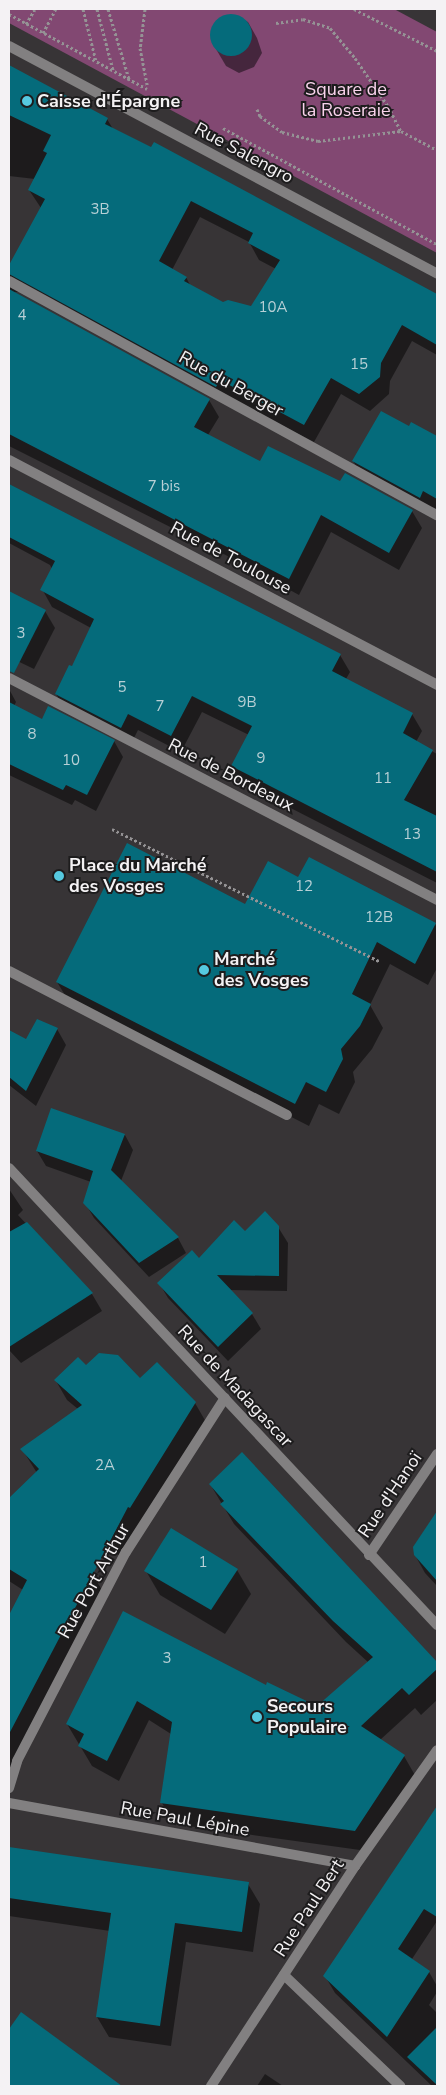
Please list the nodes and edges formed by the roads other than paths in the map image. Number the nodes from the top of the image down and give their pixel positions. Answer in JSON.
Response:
{"nodes":[{"id":1,"x":9,"y":46,"type":"edge"},
{"id":2,"x":437,"y":274,"type":"edge"},
{"id":3,"x":9,"y":281,"type":"edge"},
{"id":4,"x":9,"y":460,"type":"edge"},
{"id":5,"x":437,"y":515,"type":"edge"},
{"id":6,"x":9,"y":678,"type":"edge"},
{"id":7,"x":437,"y":685,"type":"edge"},
{"id":8,"x":437,"y":900,"type":"edge"},
{"id":9,"x":9,"y":971,"type":"edge"},
{"id":10,"x":287,"y":1115,"type":"dead end"},
{"id":11,"x":9,"y":1168,"type":"edge"},
{"id":12,"x":225,"y":1398,"type":"junction"},
{"id":13,"x":437,"y":1454,"type":"edge"},
{"id":14,"x":369,"y":1555,"type":"junction"},
{"id":15,"x":437,"y":1626,"type":"edge"},
{"id":16,"x":437,"y":1750,"type":"edge"},
{"id":17,"x":9,"y":1788,"type":"edge"},
{"id":18,"x":9,"y":1803,"type":"edge"},
{"id":19,"x":355,"y":1866,"type":"junction"},
{"id":20,"x":284,"y":1975,"type":"junction"},
{"id":21,"x":211,"y":2086,"type":"edge"},
{"id":22,"x":400,"y":2086,"type":"edge"}],
"edges":[{"from":1,"to":2,"type":"street","name":"Rue Salengro"},
{"from":3,"to":5,"type":"street","name":"Rue du Berger"},
{"from":4,"to":7,"type":"street","name":"Rue de Toulouse"},
{"from":6,"to":8,"type":"street","name":"Rue de Bordeaux"},
{"from":9,"to":10,"type":"street"},
{"from":11,"to":12,"type":"street","name":"Rue de Madagascar"},
{"from":12,"to":14,"type":"street","name":"Rue de Madagascar"},
{"from":12,"to":17,"type":"street","name":"Rue Port Arthur"},
{"from":13,"to":14,"type":"street","name":"Rue d'Hanoï"},
{"from":14,"to":15,"type":"street","name":"Rue de Madagascar"},
{"from":16,"to":19,"type":"street","name":"Rue Paul Bert"},
{"from":18,"to":19,"type":"street","name":"Rue Paul Lépine"},
{"from":19,"to":20,"type":"street","name":"Rue Paul Bert"},
{"from":20,"to":21,"type":"street","name":"Rue Paul Bert"},
{"from":20,"to":22,"type":"street"}]}
